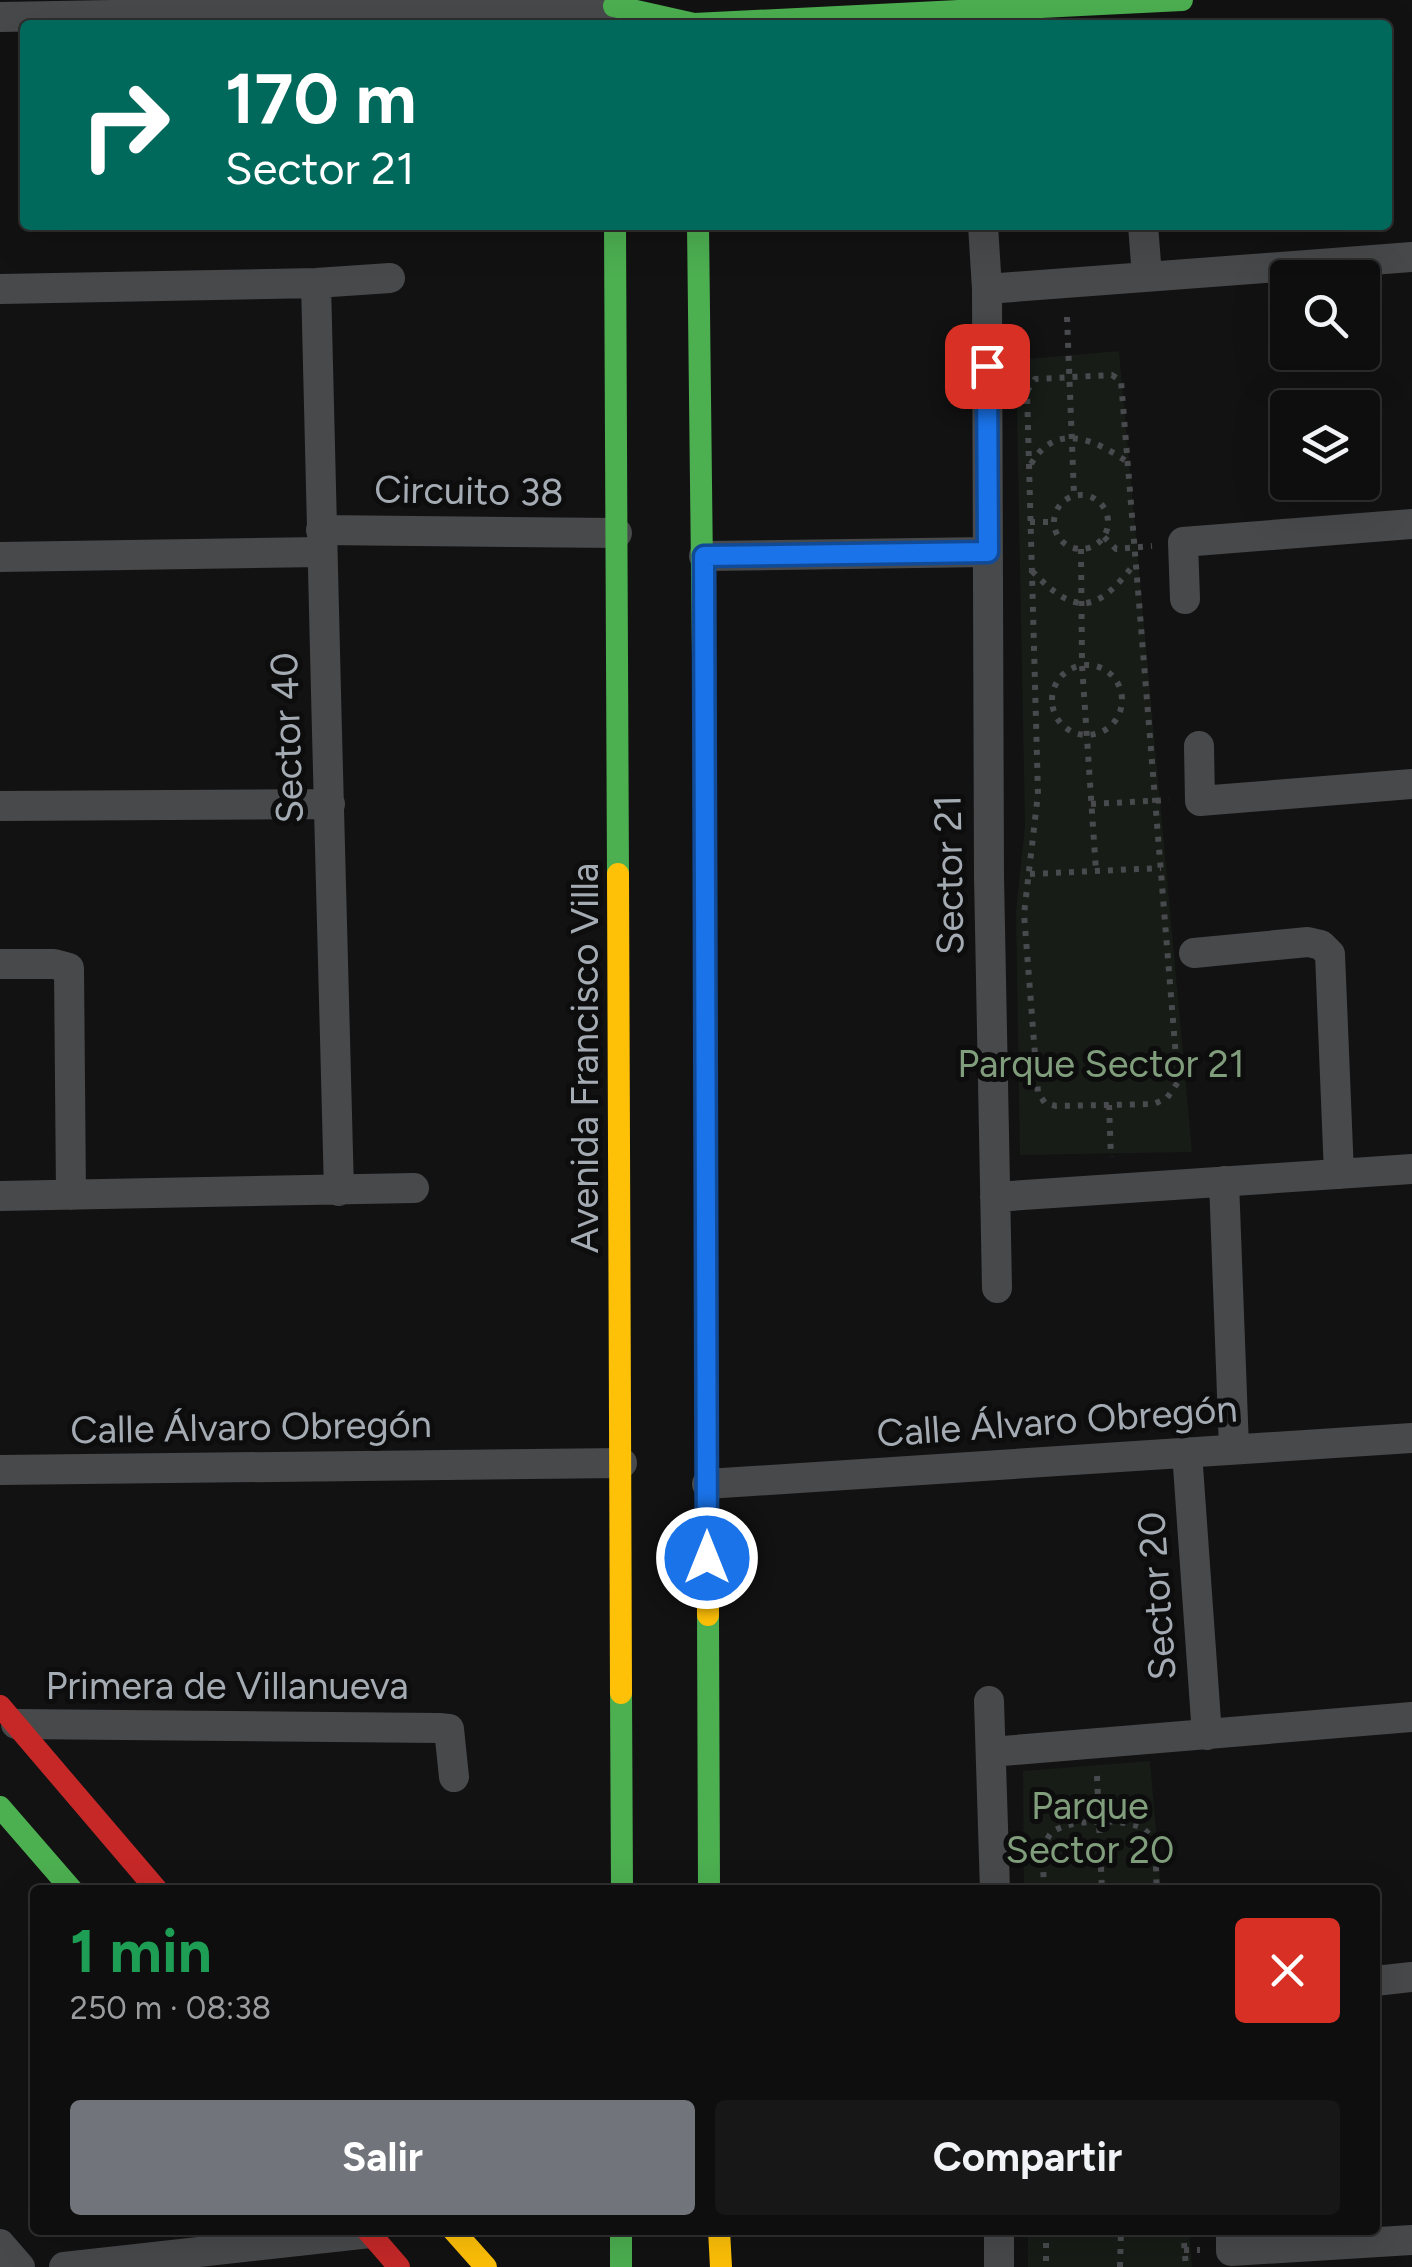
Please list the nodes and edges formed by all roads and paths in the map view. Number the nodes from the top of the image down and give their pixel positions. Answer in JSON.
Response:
{"nodes":[{"id":1,"x":1182,"y":0,"type":"edge"},
{"id":2,"x":614,"y":10,"type":"edge"},
{"id":3,"x":1127,"y":14,"type":"edge"},
{"id":4,"x":694,"y":16,"type":"edge"},
{"id":5,"x":0,"y":17,"type":"edge"},
{"id":6,"x":615,"y":230,"type":"edge"},
{"id":7,"x":698,"y":230,"type":"edge"},
{"id":8,"x":983,"y":230,"type":"edge"},
{"id":9,"x":1143,"y":230,"type":"edge"},
{"id":10,"x":1412,"y":257,"type":"edge"},
{"id":11,"x":1147,"y":276,"type":"junction"},
{"id":12,"x":390,"y":278,"type":"dead end"},
{"id":13,"x":316,"y":283,"type":"junction"},
{"id":14,"x":1066,"y":284,"type":"junction"},
{"id":15,"x":0,"y":289,"type":"edge"},
{"id":16,"x":986,"y":289,"type":"junction"},
{"id":17,"x":1069,"y":378,"type":"junction"},
{"id":18,"x":1072,"y":438,"type":"junction"},
{"id":19,"x":1128,"y":462,"type":"junction"},
{"id":20,"x":1029,"y":468,"type":"junction"},
{"id":21,"x":1074,"y":496,"type":"junction"},
{"id":22,"x":1412,"y":524,"type":"edge"},
{"id":23,"x":616,"y":533,"type":"junction"},
{"id":24,"x":1104,"y":536,"type":"junction"},
{"id":25,"x":320,"y":541,"type":"junction"},
{"id":26,"x":1183,"y":542,"type":"junction"},
{"id":27,"x":1134,"y":548,"type":"junction"},
{"id":28,"x":1081,"y":549,"type":"junction"},
{"id":29,"x":988,"y":552,"type":"junction"},
{"id":30,"x":704,"y":556,"type":"junction"},
{"id":31,"x":0,"y":557,"type":"edge"},
{"id":32,"x":1136,"y":562,"type":"junction"},
{"id":33,"x":1032,"y":571,"type":"junction"},
{"id":34,"x":1185,"y":599,"type":"dead end"},
{"id":35,"x":1082,"y":606,"type":"junction"},
{"id":36,"x":1082,"y":665,"type":"junction"},
{"id":37,"x":1036,"y":708,"type":"junction"},
{"id":38,"x":1052,"y":708,"type":"junction"},
{"id":39,"x":1086,"y":735,"type":"junction"},
{"id":40,"x":1198,"y":746,"type":"dead end"},
{"id":41,"x":1412,"y":784,"type":"edge"},
{"id":42,"x":1155,"y":800,"type":"junction"},
{"id":43,"x":1200,"y":801,"type":"junction"},
{"id":44,"x":330,"y":804,"type":"junction"},
{"id":45,"x":1091,"y":804,"type":"junction"},
{"id":46,"x":0,"y":806,"type":"edge"},
{"id":47,"x":1161,"y":868,"type":"junction"},
{"id":48,"x":1096,"y":871,"type":"junction"},
{"id":49,"x":1029,"y":874,"type":"junction"},
{"id":50,"x":988,"y":876,"type":"junction"},
{"id":51,"x":1194,"y":953,"type":"dead end"},
{"id":52,"x":0,"y":964,"type":"edge"},
{"id":53,"x":1109,"y":1105,"type":"junction"},
{"id":54,"x":1412,"y":1169,"type":"edge"},
{"id":55,"x":1340,"y":1174,"type":"junction"},
{"id":56,"x":1224,"y":1181,"type":"junction"},
{"id":57,"x":414,"y":1188,"type":"dead end"},
{"id":58,"x":1113,"y":1188,"type":"junction"},
{"id":59,"x":339,"y":1191,"type":"junction"},
{"id":60,"x":71,"y":1195,"type":"junction"},
{"id":61,"x":0,"y":1196,"type":"edge"},
{"id":62,"x":996,"y":1197,"type":"junction"},
{"id":63,"x":997,"y":1288,"type":"dead end"},
{"id":64,"x":1412,"y":1438,"type":"edge"},
{"id":65,"x":1234,"y":1448,"type":"junction"},
{"id":66,"x":1187,"y":1452,"type":"junction"},
{"id":67,"x":622,"y":1463,"type":"junction"},
{"id":68,"x":0,"y":1470,"type":"edge"},
{"id":69,"x":707,"y":1484,"type":"junction"},
{"id":70,"x":990,"y":1701,"type":"dead end"},
{"id":71,"x":8,"y":1715,"type":"edge"},
{"id":72,"x":1412,"y":1717,"type":"edge"},
{"id":73,"x":1206,"y":1735,"type":"junction"},
{"id":74,"x":1096,"y":1745,"type":"junction"},
{"id":75,"x":992,"y":1752,"type":"junction"},
{"id":76,"x":454,"y":1777,"type":"dead end"},
{"id":77,"x":0,"y":1808,"type":"edge"},
{"id":78,"x":1099,"y":1823,"type":"junction"},
{"id":79,"x":68,"y":1885,"type":"edge"},
{"id":80,"x":153,"y":1885,"type":"edge"},
{"id":81,"x":622,"y":1885,"type":"edge"},
{"id":82,"x":709,"y":1885,"type":"edge"},
{"id":83,"x":995,"y":1885,"type":"edge"},
{"id":84,"x":1044,"y":1885,"type":"edge"},
{"id":85,"x":1102,"y":1885,"type":"edge"},
{"id":86,"x":1156,"y":1885,"type":"edge"},
{"id":87,"x":1412,"y":1977,"type":"edge"},
{"id":88,"x":1380,"y":1980,"type":"edge"},
{"id":89,"x":343,"y":2235,"type":"edge"},
{"id":90,"x":372,"y":2235,"type":"edge"},
{"id":91,"x":457,"y":2235,"type":"edge"},
{"id":92,"x":622,"y":2235,"type":"edge"},
{"id":93,"x":720,"y":2235,"type":"edge"},
{"id":94,"x":999,"y":2235,"type":"edge"},
{"id":95,"x":1046,"y":2235,"type":"edge"},
{"id":96,"x":1120,"y":2235,"type":"edge"},
{"id":97,"x":1183,"y":2235,"type":"edge"},
{"id":98,"x":1230,"y":2235,"type":"edge"},
{"id":99,"x":1412,"y":2240,"type":"edge"},
{"id":100,"x":0,"y":2244,"type":"edge"},
{"id":101,"x":20,"y":2267,"type":"edge"},
{"id":102,"x":64,"y":2267,"type":"edge"},
{"id":103,"x":400,"y":2267,"type":"edge"},
{"id":104,"x":486,"y":2267,"type":"edge"},
{"id":105,"x":622,"y":2267,"type":"edge"},
{"id":106,"x":721,"y":2267,"type":"edge"},
{"id":107,"x":1000,"y":2267,"type":"edge"},
{"id":108,"x":1046,"y":2267,"type":"edge"},
{"id":109,"x":1120,"y":2267,"type":"edge"},
{"id":110,"x":1186,"y":2267,"type":"edge"}],
"edges":[{"from":1,"to":3,"type":"street"},
{"from":2,"to":4,"type":"street"},
{"from":2,"to":5,"type":"street"},
{"from":3,"to":4,"type":"street"},
{"from":6,"to":23,"type":"street","name":"Avenida Francisco Villa"},
{"from":7,"to":30,"type":"street"},
{"from":8,"to":16,"type":"street","name":"Sector 21"},
{"from":9,"to":11,"type":"street"},
{"from":10,"to":11,"type":"street"},
{"from":11,"to":14,"type":"street"},
{"from":12,"to":13,"type":"street"},
{"from":13,"to":15,"type":"street"},
{"from":13,"to":25,"type":"street","name":"Sector 40"},
{"from":14,"to":16,"type":"street"},
{"from":14,"to":17,"type":"path"},
{"from":16,"to":29,"type":"street","name":"Sector 21"},
{"from":17,"to":18,"type":"path"},
{"from":17,"to":19,"type":"path"},
{"from":17,"to":20,"type":"path"},
{"from":18,"to":19,"type":"path"},
{"from":18,"to":20,"type":"path"},
{"from":18,"to":21,"type":"path"},
{"from":19,"to":27,"type":"path"},
{"from":20,"to":33,"type":"path"},
{"from":21,"to":24,"type":"path"},
{"from":21,"to":28,"type":"path"},
{"from":22,"to":26,"type":"street"},
{"from":23,"to":25,"type":"street","name":"Circuito 38"},
{"from":23,"to":67,"type":"street","name":"Avenida Francisco Villa"},
{"from":24,"to":27,"type":"path"},
{"from":24,"to":28,"type":"path"},
{"from":25,"to":31,"type":"street","name":"Circuito 38"},
{"from":25,"to":44,"type":"street","name":"Sector 40"},
{"from":26,"to":27,"type":"path"},
{"from":26,"to":34,"type":"street"},
{"from":27,"to":32,"type":"path"},
{"from":28,"to":35,"type":"path"},
{"from":29,"to":30,"type":"street"},
{"from":29,"to":50,"type":"street","name":"Sector 21"},
{"from":30,"to":69,"type":"street"},
{"from":32,"to":35,"type":"path"},
{"from":32,"to":42,"type":"path"},
{"from":33,"to":35,"type":"path"},
{"from":33,"to":37,"type":"path"},
{"from":35,"to":36,"type":"path"},
{"from":36,"to":38,"type":"path"},
{"from":36,"to":39,"type":"path"},
{"from":36,"to":39,"type":"path"},
{"from":37,"to":38,"type":"path"},
{"from":37,"to":49,"type":"path"},
{"from":38,"to":39,"type":"path"},
{"from":39,"to":45,"type":"path"},
{"from":40,"to":43,"type":"street"},
{"from":41,"to":43,"type":"street"},
{"from":42,"to":43,"type":"path"},
{"from":42,"to":45,"type":"path"},
{"from":42,"to":47,"type":"path"},
{"from":44,"to":46,"type":"street"},
{"from":44,"to":59,"type":"street","name":"Sector 40"},
{"from":45,"to":48,"type":"path"},
{"from":47,"to":48,"type":"path"},
{"from":47,"to":53,"type":"path"},
{"from":48,"to":49,"type":"path"},
{"from":49,"to":50,"type":"path"},
{"from":49,"to":53,"type":"path"},
{"from":50,"to":62,"type":"street","name":"Sector 21"},
{"from":51,"to":55,"type":"street"},
{"from":52,"to":60,"type":"street"},
{"from":53,"to":58,"type":"path"},
{"from":54,"to":55,"type":"street"},
{"from":55,"to":56,"type":"street"},
{"from":56,"to":58,"type":"street"},
{"from":56,"to":65,"type":"street"},
{"from":57,"to":59,"type":"street"},
{"from":58,"to":62,"type":"street"},
{"from":59,"to":60,"type":"street"},
{"from":60,"to":61,"type":"street"},
{"from":62,"to":63,"type":"street","name":"Sector 21"},
{"from":64,"to":65,"type":"street","name":"Calle Álvaro Obregón"},
{"from":65,"to":66,"type":"street","name":"Calle Álvaro Obregón"},
{"from":66,"to":69,"type":"street","name":"Calle Álvaro Obregón"},
{"from":66,"to":73,"type":"street","name":"Sector 20"},
{"from":67,"to":68,"type":"street","name":"Calle Álvaro Obregón"},
{"from":67,"to":81,"type":"street","name":"Avenida Francisco Villa"},
{"from":69,"to":82,"type":"street"},
{"from":70,"to":75,"type":"street"},
{"from":71,"to":76,"type":"street","name":"Primera de Villanueva"},
{"from":71,"to":80,"type":"street"},
{"from":72,"to":73,"type":"street"},
{"from":73,"to":74,"type":"street"},
{"from":74,"to":75,"type":"street"},
{"from":74,"to":78,"type":"path"},
{"from":75,"to":83,"type":"street"},
{"from":77,"to":79,"type":"street"},
{"from":78,"to":84,"type":"path"},
{"from":78,"to":85,"type":"path"},
{"from":78,"to":86,"type":"path"},
{"from":87,"to":88,"type":"street"},
{"from":89,"to":102,"type":"street"},
{"from":90,"to":103,"type":"street"},
{"from":91,"to":104,"type":"street"},
{"from":92,"to":105,"type":"street"},
{"from":93,"to":106,"type":"street"},
{"from":94,"to":107,"type":"street"},
{"from":95,"to":108,"type":"path"},
{"from":96,"to":109,"type":"path"},
{"from":97,"to":110,"type":"path"},
{"from":98,"to":99,"type":"street"},
{"from":100,"to":101,"type":"street"}]}
